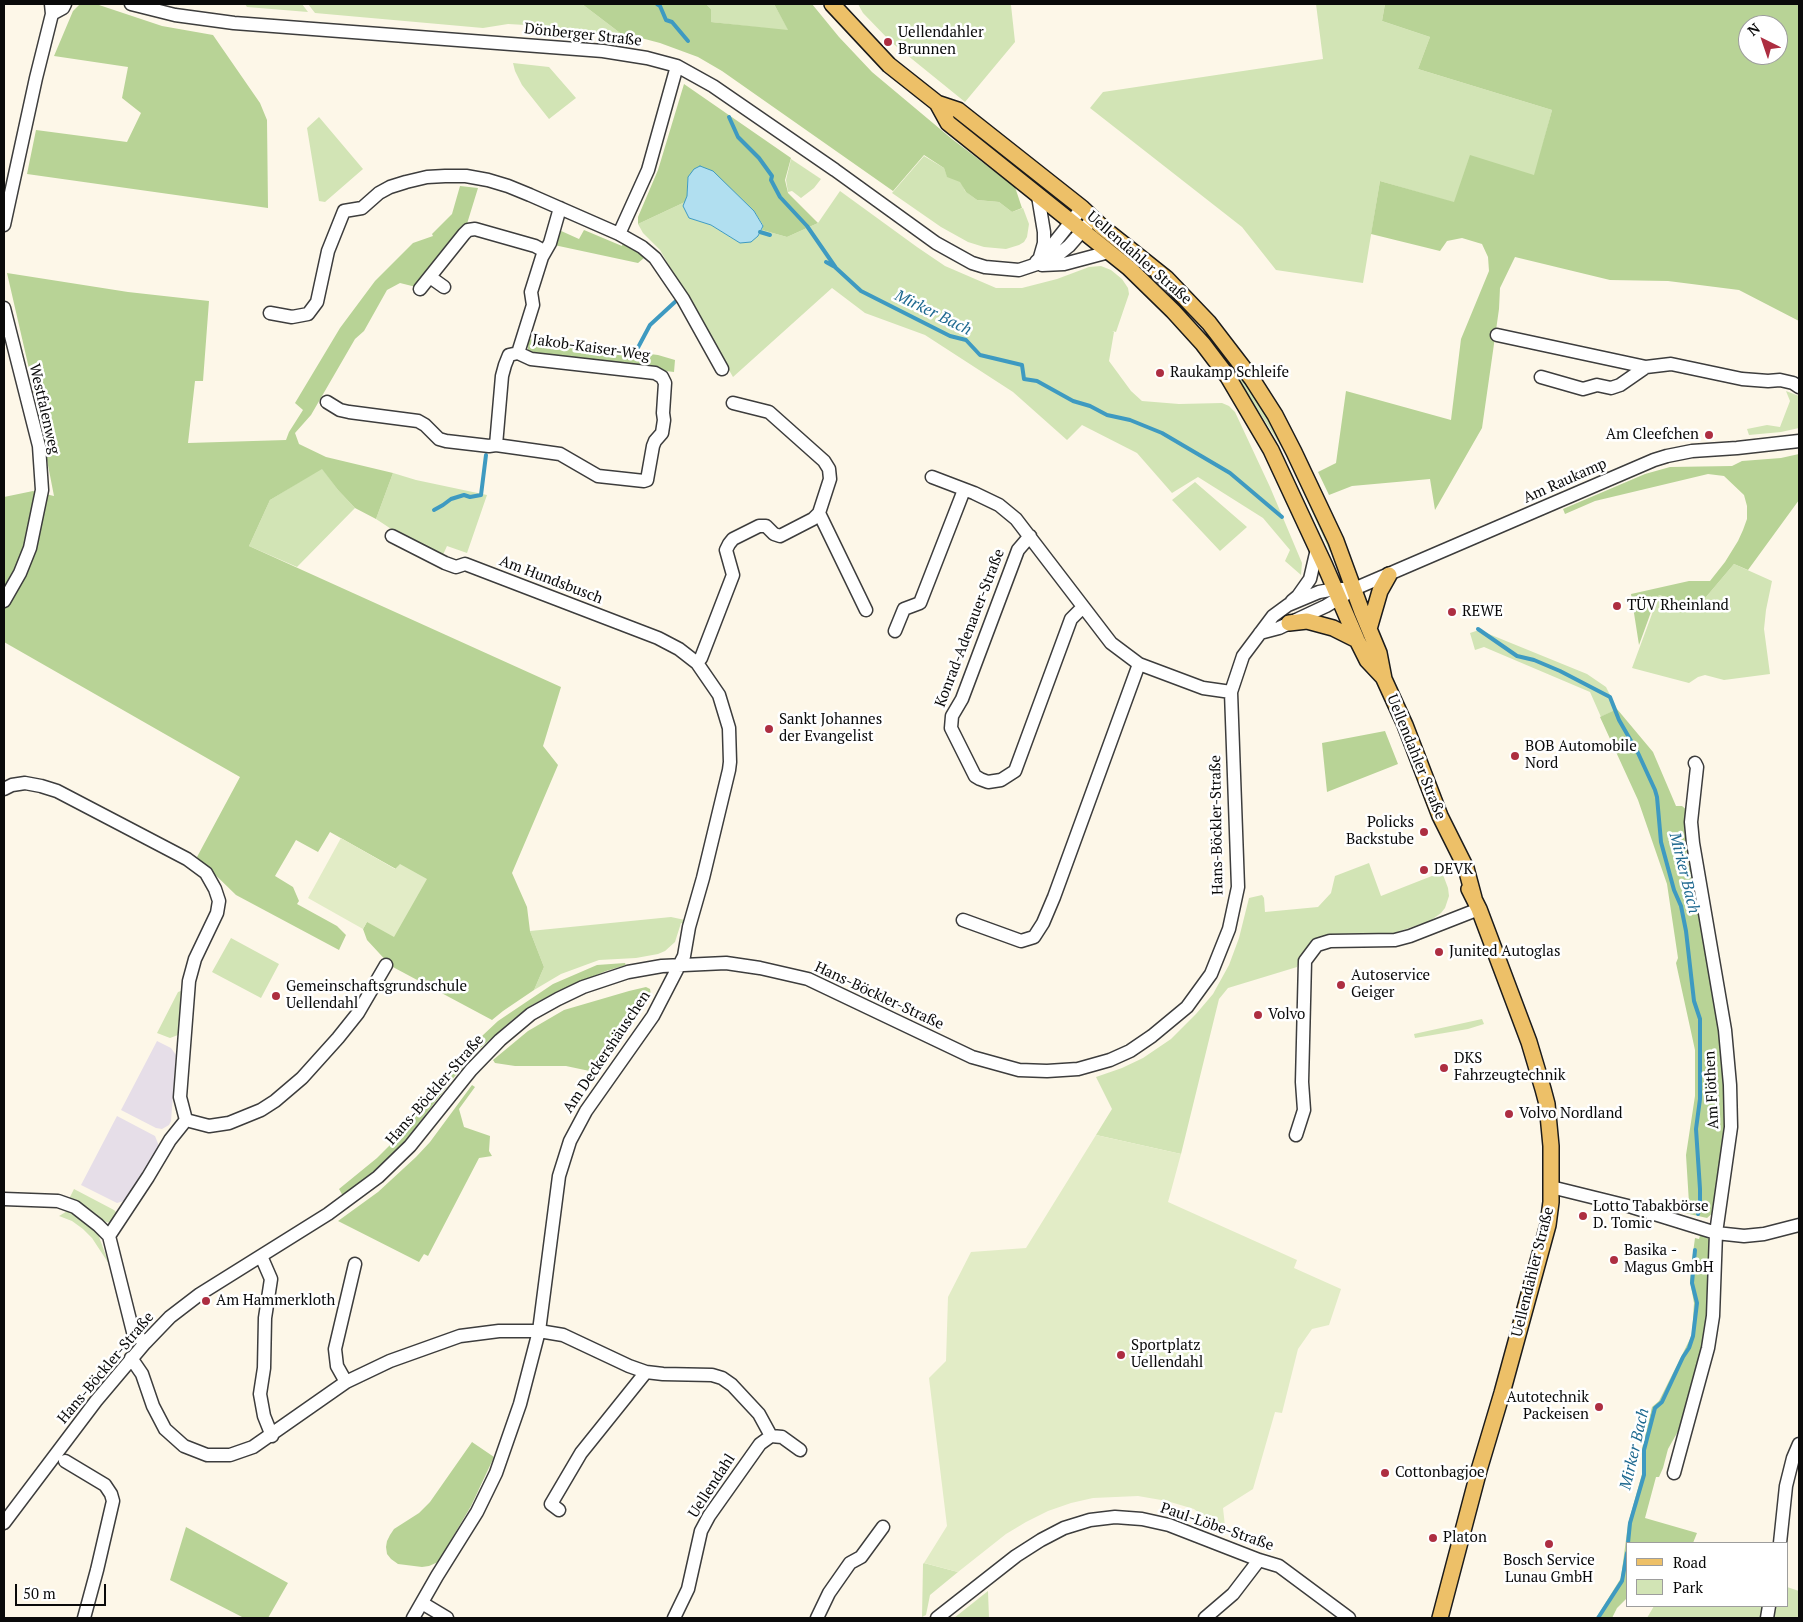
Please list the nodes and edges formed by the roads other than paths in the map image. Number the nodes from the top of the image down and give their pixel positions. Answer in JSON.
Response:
{"nodes":[{"id":1,"x":65,"y":4,"type":"edge"},
{"id":2,"x":131,"y":4,"type":"edge"},
{"id":3,"x":837,"y":5,"type":"edge"},
{"id":4,"x":52,"y":9,"type":"edge"},
{"id":5,"x":677,"y":66,"type":"junction"},
{"id":6,"x":937,"y":103,"type":"junction"},
{"id":7,"x":1038,"y":196,"type":"junction"},
{"id":8,"x":560,"y":208,"type":"junction"},
{"id":9,"x":1087,"y":213,"type":"junction"},
{"id":10,"x":4,"y":225,"type":"edge"},
{"id":11,"x":1077,"y":226,"type":"junction"},
{"id":12,"x":619,"y":234,"type":"junction"},
{"id":13,"x":544,"y":251,"type":"junction"},
{"id":14,"x":1109,"y":252,"type":"junction"},
{"id":15,"x":1036,"y":262,"type":"junction"},
{"id":16,"x":430,"y":277,"type":"junction"},
{"id":17,"x":444,"y":287,"type":"dead end"},
{"id":18,"x":420,"y":289,"type":"dead end"},
{"id":19,"x":4,"y":308,"type":"edge"},
{"id":20,"x":270,"y":313,"type":"dead end"},
{"id":21,"x":1497,"y":335,"type":"dead end"},
{"id":22,"x":518,"y":353,"type":"junction"},
{"id":23,"x":1646,"y":368,"type":"junction"},
{"id":24,"x":722,"y":369,"type":"dead end"},
{"id":25,"x":1540,"y":377,"type":"dead end"},
{"id":26,"x":1799,"y":387,"type":"edge"},
{"id":27,"x":327,"y":402,"type":"dead end"},
{"id":28,"x":733,"y":403,"type":"dead end"},
{"id":29,"x":1799,"y":440,"type":"edge"},
{"id":30,"x":496,"y":445,"type":"junction"},
{"id":31,"x":932,"y":477,"type":"dead end"},
{"id":32,"x":964,"y":490,"type":"junction"},
{"id":33,"x":819,"y":513,"type":"junction"},
{"id":34,"x":392,"y":536,"type":"dead end"},
{"id":35,"x":1030,"y":536,"type":"junction"},
{"id":36,"x":1317,"y":549,"type":"junction"},
{"id":37,"x":1389,"y":574,"type":"junction"},
{"id":38,"x":1354,"y":588,"type":"junction"},
{"id":39,"x":1337,"y":594,"type":"junction"},
{"id":40,"x":4,"y":601,"type":"edge"},
{"id":41,"x":1288,"y":605,"type":"junction"},
{"id":42,"x":1083,"y":607,"type":"junction"},
{"id":43,"x":866,"y":610,"type":"dead end"},
{"id":44,"x":1289,"y":623,"type":"junction"},
{"id":45,"x":1368,"y":629,"type":"junction"},
{"id":46,"x":895,"y":631,"type":"dead end"},
{"id":47,"x":1260,"y":633,"type":"junction"},
{"id":48,"x":1358,"y":640,"type":"junction"},
{"id":49,"x":697,"y":663,"type":"junction"},
{"id":50,"x":1139,"y":664,"type":"junction"},
{"id":51,"x":1384,"y":679,"type":"junction"},
{"id":52,"x":1231,"y":692,"type":"junction"},
{"id":53,"x":1695,"y":763,"type":"dead end"},
{"id":54,"x":4,"y":789,"type":"edge"},
{"id":55,"x":1476,"y":903,"type":"junction"},
{"id":56,"x":963,"y":920,"type":"dead end"},
{"id":57,"x":680,"y":964,"type":"junction"},
{"id":58,"x":386,"y":966,"type":"dead end"},
{"id":59,"x":186,"y":1120,"type":"junction"},
{"id":60,"x":1296,"y":1135,"type":"dead end"},
{"id":61,"x":1552,"y":1187,"type":"junction"},
{"id":62,"x":4,"y":1199,"type":"edge"},
{"id":63,"x":1799,"y":1225,"type":"edge"},
{"id":64,"x":1716,"y":1233,"type":"junction"},
{"id":65,"x":109,"y":1236,"type":"junction"},
{"id":66,"x":261,"y":1256,"type":"junction"},
{"id":67,"x":355,"y":1264,"type":"dead end"},
{"id":68,"x":539,"y":1331,"type":"junction"},
{"id":69,"x":144,"y":1342,"type":"junction"},
{"id":70,"x":131,"y":1358,"type":"junction"},
{"id":71,"x":646,"y":1372,"type":"junction"},
{"id":72,"x":346,"y":1382,"type":"junction"},
{"id":73,"x":272,"y":1436,"type":"junction"},
{"id":74,"x":771,"y":1436,"type":"junction"},
{"id":75,"x":1799,"y":1444,"type":"edge"},
{"id":76,"x":800,"y":1450,"type":"dead end"},
{"id":77,"x":65,"y":1461,"type":"dead end"},
{"id":78,"x":1674,"y":1473,"type":"dead end"},
{"id":79,"x":558,"y":1510,"type":"dead end"},
{"id":80,"x":4,"y":1523,"type":"edge"},
{"id":81,"x":883,"y":1526,"type":"dead end"},
{"id":82,"x":1780,"y":1542,"type":"edge"},
{"id":83,"x":1259,"y":1560,"type":"junction"},
{"id":84,"x":422,"y":1604,"type":"junction"},
{"id":85,"x":84,"y":1618,"type":"edge"},
{"id":86,"x":414,"y":1618,"type":"edge"},
{"id":87,"x":447,"y":1618,"type":"edge"},
{"id":88,"x":674,"y":1618,"type":"edge"},
{"id":89,"x":817,"y":1618,"type":"edge"},
{"id":90,"x":937,"y":1618,"type":"edge"},
{"id":91,"x":1205,"y":1618,"type":"edge"},
{"id":92,"x":1349,"y":1618,"type":"edge"},
{"id":93,"x":1440,"y":1618,"type":"edge"}],
"edges":[{"from":1,"to":4,"type":"street"},
{"from":2,"to":5,"type":"street","name":"Dönberger Straße"},
{"from":3,"to":6,"type":"main road","name":"Uellendahler Straße"},
{"from":4,"to":10,"type":"street"},
{"from":5,"to":12,"type":"street"},
{"from":5,"to":15,"type":"street","name":"Dönberger Straße"},
{"from":6,"to":7,"type":"main road","name":"Uellendahler Straße"},
{"from":6,"to":9,"type":"main road","name":"Uellendahler Straße"},
{"from":7,"to":11,"type":"main road","name":"Uellendahler Straße"},
{"from":7,"to":15,"type":"street"},
{"from":8,"to":12,"type":"street"},
{"from":8,"to":13,"type":"street","name":"Jakob-Kaiser-Weg"},
{"from":8,"to":20,"type":"street"},
{"from":9,"to":11,"type":"street"},
{"from":9,"to":38,"type":"main road","name":"Uellendahler Straße"},
{"from":11,"to":14,"type":"main road","name":"Uellendahler Straße"},
{"from":11,"to":15,"type":"street"},
{"from":12,"to":24,"type":"street"},
{"from":13,"to":16,"type":"street"},
{"from":13,"to":22,"type":"street","name":"Jakob-Kaiser-Weg"},
{"from":14,"to":15,"type":"street","name":"Dönberger Straße"},
{"from":14,"to":36,"type":"main road","name":"Uellendahler Straße"},
{"from":16,"to":17,"type":"street"},
{"from":16,"to":18,"type":"street"},
{"from":19,"to":40,"type":"street","name":"Westfalenweg"},
{"from":21,"to":23,"type":"street"},
{"from":22,"to":30,"type":"street","name":"Jakob-Kaiser-Weg"},
{"from":22,"to":30,"type":"street","name":"Jakob-Kaiser-Weg"},
{"from":23,"to":25,"type":"street"},
{"from":23,"to":26,"type":"street"},
{"from":27,"to":30,"type":"street","name":"Jakob-Kaiser-Weg"},
{"from":28,"to":33,"type":"street"},
{"from":29,"to":37,"type":"street","name":"Am Raukamp"},
{"from":31,"to":32,"type":"street"},
{"from":32,"to":35,"type":"street"},
{"from":32,"to":46,"type":"street"},
{"from":33,"to":43,"type":"street"},
{"from":33,"to":49,"type":"street"},
{"from":34,"to":49,"type":"street","name":"Am Hundsbusch"},
{"from":35,"to":42,"type":"street"},
{"from":35,"to":42,"type":"street","name":"Konrad-Adenauer-Straße"},
{"from":36,"to":39,"type":"main road","name":"Uellendahler Straße"},
{"from":36,"to":41,"type":"street"},
{"from":37,"to":38,"type":"street","name":"Am Raukamp"},
{"from":37,"to":45,"type":"main road"},
{"from":38,"to":39,"type":"street","name":"Am Raukamp"},
{"from":38,"to":45,"type":"main road","name":"Uellendahler Straße"},
{"from":39,"to":41,"type":"street","name":"Hans-Böckler-Straße"},
{"from":39,"to":44,"type":"street"},
{"from":39,"to":48,"type":"main road","name":"Uellendahler Straße"},
{"from":41,"to":47,"type":"street","name":"Hans-Böckler-Straße"},
{"from":42,"to":50,"type":"street"},
{"from":44,"to":47,"type":"street"},
{"from":44,"to":48,"type":"main road"},
{"from":45,"to":51,"type":"main road","name":"Uellendahler Straße"},
{"from":47,"to":52,"type":"street","name":"Hans-Böckler-Straße"},
{"from":48,"to":51,"type":"main road","name":"Uellendahler Straße"},
{"from":49,"to":57,"type":"street","name":"Am Deckershäuschen"},
{"from":50,"to":52,"type":"street"},
{"from":50,"to":56,"type":"street"},
{"from":51,"to":55,"type":"main road","name":"Uellendahler Straße"},
{"from":52,"to":57,"type":"street","name":"Hans-Böckler-Straße"},
{"from":53,"to":64,"type":"street","name":"Am Flöthen"},
{"from":54,"to":59,"type":"street"},
{"from":55,"to":60,"type":"street"},
{"from":55,"to":61,"type":"main road","name":"Uellendahler Straße"},
{"from":57,"to":66,"type":"street","name":"Hans-Böckler-Straße"},
{"from":57,"to":68,"type":"street","name":"Am Deckershäuschen"},
{"from":58,"to":59,"type":"street"},
{"from":59,"to":65,"type":"street"},
{"from":61,"to":64,"type":"street"},
{"from":61,"to":93,"type":"main road","name":"Uellendahler Straße"},
{"from":62,"to":65,"type":"street"},
{"from":63,"to":64,"type":"street"},
{"from":64,"to":78,"type":"street","name":"Am Flöthen"},
{"from":65,"to":69,"type":"street"},
{"from":66,"to":69,"type":"street","name":"Hans-Böckler-Straße"},
{"from":66,"to":73,"type":"street"},
{"from":67,"to":72,"type":"street"},
{"from":68,"to":71,"type":"street"},
{"from":68,"to":72,"type":"street"},
{"from":68,"to":84,"type":"street","name":"Am Deckershäuschen"},
{"from":69,"to":70,"type":"street","name":"Hans-Böckler-Straße"},
{"from":70,"to":73,"type":"street"},
{"from":70,"to":80,"type":"street","name":"Hans-Böckler-Straße"},
{"from":71,"to":74,"type":"street"},
{"from":71,"to":79,"type":"street"},
{"from":72,"to":73,"type":"street"},
{"from":74,"to":76,"type":"street"},
{"from":74,"to":88,"type":"street","name":"Uellendahl"},
{"from":75,"to":82,"type":"street"},
{"from":77,"to":85,"type":"street"},
{"from":81,"to":89,"type":"street"},
{"from":83,"to":90,"type":"street","name":"Paul-Löbe-Straße"},
{"from":83,"to":91,"type":"street"},
{"from":83,"to":92,"type":"street","name":"Paul-Löbe-Straße"},
{"from":84,"to":86,"type":"street","name":"Am Deckershäuschen"},
{"from":84,"to":87,"type":"street"}]}
